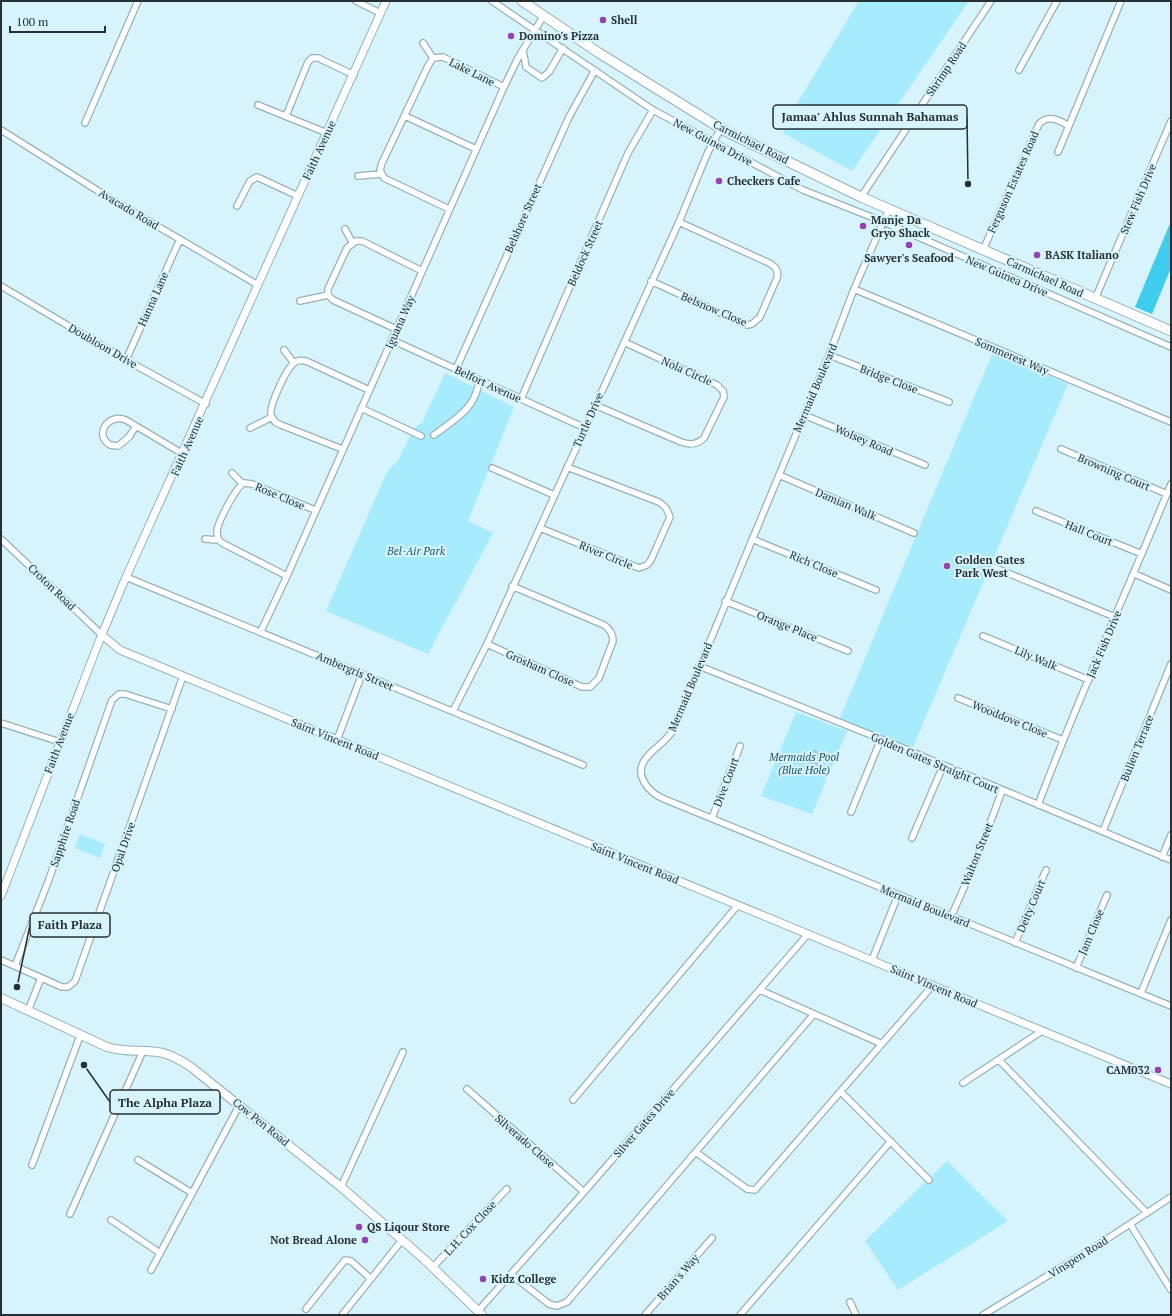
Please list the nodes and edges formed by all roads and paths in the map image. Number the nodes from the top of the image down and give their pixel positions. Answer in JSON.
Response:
{"nodes":[{"id":1,"x":138,"y":1,"type":"edge"},
{"id":2,"x":356,"y":1,"type":"edge"},
{"id":3,"x":386,"y":1,"type":"edge"},
{"id":4,"x":492,"y":1,"type":"edge"},
{"id":5,"x":522,"y":1,"type":"edge"},
{"id":6,"x":991,"y":1,"type":"edge"},
{"id":7,"x":1057,"y":1,"type":"edge"},
{"id":8,"x":1121,"y":1,"type":"edge"},
{"id":9,"x":380,"y":13,"type":"junction"},
{"id":10,"x":544,"y":15,"type":"junction"},
{"id":11,"x":535,"y":29,"type":"junction"},
{"id":12,"x":423,"y":42,"type":"dead end"},
{"id":13,"x":563,"y":48,"type":"junction"},
{"id":14,"x":523,"y":50,"type":"junction"},
{"id":15,"x":433,"y":58,"type":"junction"},
{"id":16,"x":595,"y":70,"type":"junction"},
{"id":17,"x":1019,"y":70,"type":"dead end"},
{"id":18,"x":354,"y":75,"type":"junction"},
{"id":19,"x":504,"y":87,"type":"junction"},
{"id":20,"x":258,"y":105,"type":"dead end"},
{"id":21,"x":653,"y":110,"type":"junction"},
{"id":22,"x":286,"y":116,"type":"junction"},
{"id":23,"x":405,"y":116,"type":"junction"},
{"id":24,"x":1171,"y":121,"type":"edge"},
{"id":25,"x":85,"y":123,"type":"dead end"},
{"id":26,"x":1069,"y":126,"type":"junction"},
{"id":27,"x":721,"y":128,"type":"junction"},
{"id":28,"x":1,"y":130,"type":"edge"},
{"id":29,"x":327,"y":133,"type":"junction"},
{"id":30,"x":713,"y":142,"type":"junction"},
{"id":31,"x":476,"y":149,"type":"junction"},
{"id":32,"x":1058,"y":152,"type":"dead end"},
{"id":33,"x":381,"y":174,"type":"junction"},
{"id":34,"x":358,"y":176,"type":"dead end"},
{"id":35,"x":298,"y":196,"type":"junction"},
{"id":36,"x":861,"y":197,"type":"junction"},
{"id":37,"x":237,"y":206,"type":"dead end"},
{"id":38,"x":449,"y":208,"type":"junction"},
{"id":39,"x":889,"y":209,"type":"junction"},
{"id":40,"x":679,"y":222,"type":"junction"},
{"id":41,"x":884,"y":222,"type":"junction"},
{"id":42,"x":345,"y":229,"type":"dead end"},
{"id":43,"x":180,"y":239,"type":"junction"},
{"id":44,"x":352,"y":242,"type":"junction"},
{"id":45,"x":983,"y":250,"type":"junction"},
{"id":46,"x":422,"y":271,"type":"junction"},
{"id":47,"x":652,"y":281,"type":"junction"},
{"id":48,"x":258,"y":285,"type":"junction"},
{"id":49,"x":1,"y":286,"type":"edge"},
{"id":50,"x":854,"y":289,"type":"junction"},
{"id":51,"x":328,"y":296,"type":"junction"},
{"id":52,"x":1095,"y":299,"type":"junction"},
{"id":53,"x":300,"y":301,"type":"dead end"},
{"id":54,"x":396,"y":329,"type":"junction"},
{"id":55,"x":1171,"y":331,"type":"edge"},
{"id":56,"x":392,"y":340,"type":"junction"},
{"id":57,"x":624,"y":342,"type":"junction"},
{"id":58,"x":1171,"y":347,"type":"edge"},
{"id":59,"x":284,"y":350,"type":"dead end"},
{"id":60,"x":829,"y":355,"type":"junction"},
{"id":61,"x":126,"y":360,"type":"junction"},
{"id":62,"x":294,"y":362,"type":"junction"},
{"id":63,"x":456,"y":369,"type":"junction"},
{"id":64,"x":479,"y":380,"type":"junction"},
{"id":65,"x":369,"y":390,"type":"junction"},
{"id":66,"x":521,"y":399,"type":"junction"},
{"id":67,"x":949,"y":402,"type":"dead end"},
{"id":68,"x":206,"y":404,"type":"junction"},
{"id":69,"x":595,"y":405,"type":"junction"},
{"id":70,"x":361,"y":408,"type":"junction"},
{"id":71,"x":804,"y":415,"type":"junction"},
{"id":72,"x":272,"y":417,"type":"junction"},
{"id":73,"x":1171,"y":422,"type":"edge"},
{"id":74,"x":136,"y":426,"type":"junction"},
{"id":75,"x":250,"y":428,"type":"dead end"},
{"id":76,"x":584,"y":428,"type":"junction"},
{"id":77,"x":422,"y":436,"type":"dead end"},
{"id":78,"x":434,"y":436,"type":"dead end"},
{"id":79,"x":342,"y":449,"type":"junction"},
{"id":80,"x":1061,"y":449,"type":"dead end"},
{"id":81,"x":183,"y":454,"type":"junction"},
{"id":82,"x":925,"y":465,"type":"dead end"},
{"id":83,"x":567,"y":467,"type":"junction"},
{"id":84,"x":492,"y":468,"type":"dead end"},
{"id":85,"x":232,"y":473,"type":"dead end"},
{"id":86,"x":779,"y":475,"type":"junction"},
{"id":87,"x":242,"y":484,"type":"junction"},
{"id":88,"x":1171,"y":484,"type":"edge"},
{"id":89,"x":1167,"y":494,"type":"junction"},
{"id":90,"x":554,"y":495,"type":"junction"},
{"id":91,"x":315,"y":510,"type":"junction"},
{"id":92,"x":1036,"y":511,"type":"dead end"},
{"id":93,"x":540,"y":528,"type":"junction"},
{"id":94,"x":914,"y":534,"type":"dead end"},
{"id":95,"x":1,"y":539,"type":"edge"},
{"id":96,"x":205,"y":539,"type":"dead end"},
{"id":97,"x":752,"y":539,"type":"junction"},
{"id":98,"x":218,"y":540,"type":"junction"},
{"id":99,"x":1142,"y":554,"type":"junction"},
{"id":100,"x":993,"y":567,"type":"dead end"},
{"id":101,"x":1134,"y":574,"type":"junction"},
{"id":102,"x":287,"y":576,"type":"junction"},
{"id":103,"x":126,"y":577,"type":"junction"},
{"id":104,"x":512,"y":586,"type":"junction"},
{"id":105,"x":876,"y":590,"type":"dead end"},
{"id":106,"x":1171,"y":590,"type":"edge"},
{"id":107,"x":726,"y":601,"type":"junction"},
{"id":108,"x":1115,"y":618,"type":"junction"},
{"id":109,"x":261,"y":631,"type":"junction"},
{"id":110,"x":102,"y":635,"type":"junction"},
{"id":111,"x":983,"y":636,"type":"dead end"},
{"id":112,"x":487,"y":644,"type":"junction"},
{"id":113,"x":848,"y":651,"type":"dead end"},
{"id":114,"x":1171,"y":664,"type":"edge"},
{"id":115,"x":699,"y":666,"type":"junction"},
{"id":116,"x":362,"y":674,"type":"junction"},
{"id":117,"x":184,"y":676,"type":"junction"},
{"id":118,"x":1089,"y":680,"type":"junction"},
{"id":119,"x":958,"y":698,"type":"dead end"},
{"id":120,"x":172,"y":709,"type":"junction"},
{"id":121,"x":453,"y":711,"type":"junction"},
{"id":122,"x":1,"y":723,"type":"edge"},
{"id":123,"x":881,"y":739,"type":"junction"},
{"id":124,"x":337,"y":740,"type":"junction"},
{"id":125,"x":1063,"y":740,"type":"junction"},
{"id":126,"x":60,"y":742,"type":"junction"},
{"id":127,"x":740,"y":746,"type":"dead end"},
{"id":128,"x":583,"y":765,"type":"dead end"},
{"id":129,"x":943,"y":766,"type":"junction"},
{"id":130,"x":1002,"y":791,"type":"junction"},
{"id":131,"x":1038,"y":805,"type":"junction"},
{"id":132,"x":851,"y":812,"type":"dead end"},
{"id":133,"x":712,"y":818,"type":"junction"},
{"id":134,"x":1103,"y":831,"type":"junction"},
{"id":135,"x":1171,"y":835,"type":"edge"},
{"id":136,"x":912,"y":838,"type":"dead end"},
{"id":137,"x":1162,"y":856,"type":"junction"},
{"id":138,"x":1171,"y":860,"type":"edge"},
{"id":139,"x":1046,"y":870,"type":"dead end"},
{"id":140,"x":898,"y":895,"type":"junction"},
{"id":141,"x":1107,"y":895,"type":"dead end"},
{"id":142,"x":1,"y":896,"type":"edge"},
{"id":143,"x":738,"y":905,"type":"junction"},
{"id":144,"x":951,"y":917,"type":"junction"},
{"id":145,"x":1171,"y":920,"type":"edge"},
{"id":146,"x":808,"y":934,"type":"junction"},
{"id":147,"x":1016,"y":943,"type":"junction"},
{"id":148,"x":1,"y":960,"type":"edge"},
{"id":149,"x":872,"y":960,"type":"junction"},
{"id":150,"x":15,"y":966,"type":"junction"},
{"id":151,"x":1076,"y":968,"type":"junction"},
{"id":152,"x":41,"y":978,"type":"junction"},
{"id":153,"x":933,"y":985,"type":"junction"},
{"id":154,"x":760,"y":990,"type":"junction"},
{"id":155,"x":1142,"y":993,"type":"junction"},
{"id":156,"x":1,"y":998,"type":"edge"},
{"id":157,"x":1171,"y":1006,"type":"edge"},
{"id":158,"x":28,"y":1011,"type":"junction"},
{"id":159,"x":814,"y":1014,"type":"junction"},
{"id":160,"x":1042,"y":1031,"type":"junction"},
{"id":161,"x":80,"y":1036,"type":"junction"},
{"id":162,"x":882,"y":1044,"type":"junction"},
{"id":163,"x":143,"y":1051,"type":"junction"},
{"id":164,"x":403,"y":1052,"type":"dead end"},
{"id":165,"x":999,"y":1060,"type":"junction"},
{"id":166,"x":963,"y":1082,"type":"dead end"},
{"id":167,"x":1171,"y":1084,"type":"edge"},
{"id":168,"x":467,"y":1089,"type":"dead end"},
{"id":169,"x":841,"y":1092,"type":"junction"},
{"id":170,"x":573,"y":1100,"type":"dead end"},
{"id":171,"x":240,"y":1104,"type":"junction"},
{"id":172,"x":891,"y":1141,"type":"junction"},
{"id":173,"x":697,"y":1152,"type":"junction"},
{"id":174,"x":138,"y":1160,"type":"dead end"},
{"id":175,"x":32,"y":1165,"type":"dead end"},
{"id":176,"x":929,"y":1180,"type":"dead end"},
{"id":177,"x":341,"y":1187,"type":"junction"},
{"id":178,"x":507,"y":1189,"type":"dead end"},
{"id":179,"x":584,"y":1192,"type":"junction"},
{"id":180,"x":192,"y":1193,"type":"junction"},
{"id":181,"x":1171,"y":1197,"type":"edge"},
{"id":182,"x":1147,"y":1213,"type":"junction"},
{"id":183,"x":70,"y":1214,"type":"dead end"},
{"id":184,"x":111,"y":1220,"type":"dead end"},
{"id":185,"x":1130,"y":1224,"type":"junction"},
{"id":186,"x":712,"y":1238,"type":"dead end"},
{"id":187,"x":402,"y":1240,"type":"junction"},
{"id":188,"x":160,"y":1253,"type":"junction"},
{"id":189,"x":433,"y":1267,"type":"junction"},
{"id":190,"x":151,"y":1270,"type":"dead end"},
{"id":191,"x":512,"y":1275,"type":"junction"},
{"id":192,"x":371,"y":1279,"type":"junction"},
{"id":193,"x":1171,"y":1290,"type":"edge"},
{"id":194,"x":850,"y":1302,"type":"dead end"},
{"id":195,"x":306,"y":1309,"type":"dead end"},
{"id":196,"x":480,"y":1313,"type":"edge"},
{"id":197,"x":342,"y":1315,"type":"edge"},
{"id":198,"x":645,"y":1315,"type":"edge"},
{"id":199,"x":740,"y":1315,"type":"edge"},
{"id":200,"x":856,"y":1315,"type":"edge"},
{"id":201,"x":983,"y":1315,"type":"edge"}],
"edges":[{"from":1,"to":25,"type":"street"},
{"from":2,"to":9,"type":"street"},
{"from":3,"to":9,"type":"street","name":"Faith Avenue"},
{"from":4,"to":11,"type":"street","name":"New Guinea Drive"},
{"from":5,"to":10,"type":"main road","name":"Carmichael Road"},
{"from":6,"to":36,"type":"street","name":"Shrimp Road"},
{"from":7,"to":17,"type":"street"},
{"from":8,"to":26,"type":"street"},
{"from":9,"to":18,"type":"street","name":"Faith Avenue"},
{"from":10,"to":11,"type":"street","name":"Iguana Way"},
{"from":10,"to":27,"type":"main road","name":"Carmichael Road"},
{"from":11,"to":13,"type":"street","name":"New Guinea Drive"},
{"from":11,"to":14,"type":"street","name":"Iguana Way"},
{"from":12,"to":15,"type":"street"},
{"from":13,"to":14,"type":"street"},
{"from":13,"to":16,"type":"street","name":"New Guinea Drive"},
{"from":14,"to":19,"type":"street","name":"Iguana Way"},
{"from":15,"to":19,"type":"street","name":"Lake Lane"},
{"from":15,"to":23,"type":"street"},
{"from":16,"to":21,"type":"street","name":"New Guinea Drive"},
{"from":16,"to":63,"type":"street","name":"Belshore Street"},
{"from":18,"to":22,"type":"street"},
{"from":18,"to":29,"type":"street","name":"Faith Avenue"},
{"from":19,"to":31,"type":"street","name":"Iguana Way"},
{"from":20,"to":22,"type":"street"},
{"from":21,"to":30,"type":"street","name":"New Guinea Drive"},
{"from":21,"to":66,"type":"street","name":"Beldock Street"},
{"from":22,"to":29,"type":"street"},
{"from":23,"to":31,"type":"street"},
{"from":23,"to":33,"type":"street"},
{"from":24,"to":52,"type":"street","name":"Stew Fish Drive"},
{"from":26,"to":32,"type":"street"},
{"from":26,"to":45,"type":"street","name":"Ferguson Estates Road"},
{"from":27,"to":30,"type":"street","name":"Turtle Drive"},
{"from":27,"to":36,"type":"main road","name":"Carmichael Road"},
{"from":28,"to":43,"type":"street","name":"Avacado Road"},
{"from":29,"to":35,"type":"street","name":"Faith Avenue"},
{"from":30,"to":40,"type":"street","name":"Turtle Drive"},
{"from":30,"to":41,"type":"street","name":"New Guinea Drive"},
{"from":31,"to":38,"type":"street","name":"Iguana Way"},
{"from":33,"to":34,"type":"street"},
{"from":33,"to":38,"type":"street"},
{"from":35,"to":37,"type":"street"},
{"from":35,"to":48,"type":"street","name":"Faith Avenue"},
{"from":36,"to":39,"type":"main road","name":"Carmichael Road"},
{"from":38,"to":46,"type":"street","name":"Iguana Way"},
{"from":39,"to":41,"type":"street","name":"Mermaid Boulevard"},
{"from":39,"to":45,"type":"main road","name":"Carmichael Road"},
{"from":40,"to":47,"type":"street","name":"Turtle Drive"},
{"from":40,"to":47,"type":"street","name":"Belsnow Close"},
{"from":41,"to":50,"type":"street","name":"Mermaid Boulevard"},
{"from":41,"to":58,"type":"street","name":"New Guinea Drive"},
{"from":42,"to":44,"type":"street"},
{"from":43,"to":48,"type":"street","name":"Avacado Road"},
{"from":43,"to":61,"type":"street","name":"Hanna Lane"},
{"from":44,"to":46,"type":"street"},
{"from":44,"to":51,"type":"street"},
{"from":45,"to":52,"type":"main road","name":"Carmichael Road"},
{"from":46,"to":54,"type":"street","name":"Iguana Way"},
{"from":47,"to":57,"type":"street","name":"Turtle Drive"},
{"from":48,"to":68,"type":"street","name":"Faith Avenue"},
{"from":49,"to":61,"type":"street","name":"Doubloon Drive"},
{"from":50,"to":60,"type":"street","name":"Mermaid Boulevard"},
{"from":50,"to":73,"type":"street","name":"Sommerest Way"},
{"from":51,"to":53,"type":"street"},
{"from":51,"to":54,"type":"street"},
{"from":52,"to":55,"type":"main road","name":"Carmichael Road"},
{"from":54,"to":56,"type":"street","name":"Iguana Way"},
{"from":56,"to":63,"type":"street","name":"Belfort Avenue"},
{"from":56,"to":65,"type":"street","name":"Iguana Way"},
{"from":57,"to":69,"type":"street","name":"Turtle Drive"},
{"from":57,"to":69,"type":"street","name":"Nola Circle"},
{"from":59,"to":62,"type":"street"},
{"from":60,"to":67,"type":"street","name":"Bridge Close"},
{"from":60,"to":71,"type":"street","name":"Mermaid Boulevard"},
{"from":61,"to":68,"type":"street","name":"Doubloon Drive"},
{"from":62,"to":65,"type":"street"},
{"from":62,"to":72,"type":"street"},
{"from":63,"to":64,"type":"street","name":"Belfort Avenue"},
{"from":64,"to":66,"type":"street","name":"Belfort Avenue"},
{"from":64,"to":78,"type":"street"},
{"from":65,"to":70,"type":"street","name":"Iguana Way"},
{"from":66,"to":76,"type":"street","name":"Belfort Avenue"},
{"from":68,"to":81,"type":"street","name":"Faith Avenue"},
{"from":69,"to":76,"type":"street","name":"Turtle Drive"},
{"from":70,"to":77,"type":"street"},
{"from":70,"to":79,"type":"street","name":"Iguana Way"},
{"from":71,"to":82,"type":"street","name":"Wolsey Road"},
{"from":71,"to":86,"type":"street","name":"Mermaid Boulevard"},
{"from":72,"to":75,"type":"street"},
{"from":72,"to":79,"type":"street"},
{"from":74,"to":74,"type":"street"},
{"from":74,"to":81,"type":"street"},
{"from":76,"to":83,"type":"street","name":"Turtle Drive"},
{"from":79,"to":91,"type":"street","name":"Iguana Way"},
{"from":80,"to":89,"type":"street","name":"Browning Court"},
{"from":81,"to":103,"type":"street","name":"Faith Avenue"},
{"from":83,"to":90,"type":"street","name":"Turtle Drive"},
{"from":83,"to":93,"type":"street","name":"River Circle"},
{"from":84,"to":90,"type":"street"},
{"from":85,"to":87,"type":"street"},
{"from":86,"to":94,"type":"street","name":"Damian Walk"},
{"from":86,"to":97,"type":"street","name":"Mermaid Boulevard"},
{"from":87,"to":91,"type":"street","name":"Rose Close"},
{"from":87,"to":98,"type":"street","name":"Rose Close"},
{"from":88,"to":89,"type":"street","name":"Jack Fish Drive"},
{"from":89,"to":99,"type":"street","name":"Jack Fish Drive"},
{"from":90,"to":93,"type":"street","name":"Turtle Drive"},
{"from":91,"to":102,"type":"street","name":"Iguana Way"},
{"from":92,"to":99,"type":"street","name":"Hall Court"},
{"from":93,"to":104,"type":"street","name":"Turtle Drive"},
{"from":95,"to":110,"type":"street","name":"Croton Road"},
{"from":96,"to":98,"type":"street"},
{"from":97,"to":105,"type":"street","name":"Rich Close"},
{"from":97,"to":107,"type":"street","name":"Mermaid Boulevard"},
{"from":98,"to":102,"type":"street"},
{"from":99,"to":101,"type":"street","name":"Jack Fish Drive"},
{"from":100,"to":108,"type":"street"},
{"from":101,"to":106,"type":"street"},
{"from":101,"to":108,"type":"street","name":"Jack Fish Drive"},
{"from":102,"to":109,"type":"street","name":"Iguana Way"},
{"from":103,"to":109,"type":"street","name":"Ambergris Street"},
{"from":103,"to":110,"type":"street","name":"Faith Avenue"},
{"from":104,"to":112,"type":"street","name":"Turtle Drive"},
{"from":104,"to":112,"type":"street","name":"Grosham Close"},
{"from":107,"to":113,"type":"street","name":"Orange Place"},
{"from":107,"to":115,"type":"street","name":"Mermaid Boulevard"},
{"from":108,"to":118,"type":"street","name":"Jack Fish Drive"},
{"from":109,"to":116,"type":"street","name":"Ambergris Street"},
{"from":110,"to":117,"type":"street","name":"Saint Vincent Road"},
{"from":110,"to":126,"type":"street","name":"Faith Avenue"},
{"from":111,"to":118,"type":"street","name":"Lily Walk"},
{"from":112,"to":121,"type":"street","name":"Turtle Drive"},
{"from":114,"to":134,"type":"street","name":"Bullen Terrace"},
{"from":115,"to":123,"type":"street","name":"Golden Gates Straight Court"},
{"from":115,"to":133,"type":"street","name":"Mermaid Boulevard"},
{"from":116,"to":121,"type":"street","name":"Ambergris Street"},
{"from":116,"to":124,"type":"street"},
{"from":117,"to":120,"type":"street","name":"Opal Drive"},
{"from":117,"to":124,"type":"street","name":"Saint Vincent Road"},
{"from":118,"to":125,"type":"street","name":"Jack Fish Drive"},
{"from":119,"to":125,"type":"street","name":"Wooddove Close"},
{"from":120,"to":150,"type":"street","name":"Sapphire Road"},
{"from":120,"to":152,"type":"street","name":"Opal Drive"},
{"from":121,"to":128,"type":"street","name":"Ambergris Street"},
{"from":122,"to":126,"type":"street"},
{"from":123,"to":129,"type":"street","name":"Golden Gates Straight Court"},
{"from":123,"to":132,"type":"street"},
{"from":124,"to":143,"type":"street","name":"Saint Vincent Road"},
{"from":125,"to":131,"type":"street","name":"Jack Fish Drive"},
{"from":126,"to":142,"type":"street","name":"Faith Avenue"},
{"from":127,"to":133,"type":"street","name":"Dive Court"},
{"from":129,"to":130,"type":"street","name":"Golden Gates Straight Court"},
{"from":129,"to":136,"type":"street"},
{"from":130,"to":131,"type":"street","name":"Golden Gates Straight Court"},
{"from":130,"to":144,"type":"street","name":"Walton Street"},
{"from":131,"to":134,"type":"street","name":"Golden Gates Straight Court"},
{"from":133,"to":140,"type":"street","name":"Mermaid Boulevard"},
{"from":134,"to":137,"type":"street","name":"Golden Gates Straight Court"},
{"from":135,"to":137,"type":"street"},
{"from":137,"to":138,"type":"street","name":"Golden Gates Straight Court"},
{"from":139,"to":147,"type":"street","name":"Deity Court"},
{"from":140,"to":144,"type":"street","name":"Mermaid Boulevard"},
{"from":140,"to":149,"type":"street"},
{"from":141,"to":151,"type":"street","name":"Jam Close"},
{"from":143,"to":146,"type":"street","name":"Saint Vincent Road"},
{"from":143,"to":170,"type":"street"},
{"from":144,"to":147,"type":"street","name":"Mermaid Boulevard"},
{"from":145,"to":155,"type":"street"},
{"from":146,"to":149,"type":"street","name":"Saint Vincent Road"},
{"from":146,"to":154,"type":"street","name":"Silver Gates Drive"},
{"from":147,"to":151,"type":"street","name":"Mermaid Boulevard"},
{"from":148,"to":150,"type":"street"},
{"from":149,"to":153,"type":"street","name":"Saint Vincent Road"},
{"from":150,"to":152,"type":"street"},
{"from":151,"to":155,"type":"street","name":"Mermaid Boulevard"},
{"from":152,"to":158,"type":"street"},
{"from":153,"to":160,"type":"street","name":"Saint Vincent Road"},
{"from":153,"to":162,"type":"street"},
{"from":154,"to":159,"type":"street"},
{"from":154,"to":179,"type":"street","name":"Silver Gates Drive"},
{"from":155,"to":157,"type":"street","name":"Mermaid Boulevard"},
{"from":156,"to":158,"type":"main road","name":"Cow Pen Road"},
{"from":158,"to":161,"type":"main road","name":"Cow Pen Road"},
{"from":159,"to":162,"type":"street"},
{"from":159,"to":173,"type":"street"},
{"from":160,"to":165,"type":"street"},
{"from":160,"to":167,"type":"street","name":"Saint Vincent Road"},
{"from":161,"to":163,"type":"main road","name":"Cow Pen Road"},
{"from":161,"to":175,"type":"street"},
{"from":162,"to":169,"type":"street"},
{"from":163,"to":171,"type":"main road","name":"Cow Pen Road"},
{"from":163,"to":183,"type":"street"},
{"from":164,"to":177,"type":"street"},
{"from":165,"to":166,"type":"street"},
{"from":165,"to":182,"type":"street"},
{"from":168,"to":179,"type":"street","name":"Silverado Close"},
{"from":169,"to":172,"type":"street"},
{"from":169,"to":173,"type":"street"},
{"from":171,"to":177,"type":"main road","name":"Cow Pen Road"},
{"from":171,"to":180,"type":"street"},
{"from":172,"to":176,"type":"street"},
{"from":172,"to":199,"type":"street"},
{"from":173,"to":191,"type":"street"},
{"from":174,"to":180,"type":"street"},
{"from":177,"to":187,"type":"main road","name":"Cow Pen Road"},
{"from":178,"to":189,"type":"street","name":"L.H. Cox Close"},
{"from":179,"to":191,"type":"street","name":"Silver Gates Drive"},
{"from":180,"to":188,"type":"street"},
{"from":181,"to":182,"type":"street","name":"Vinspen Road"},
{"from":182,"to":185,"type":"street","name":"Vinspen Road"},
{"from":184,"to":188,"type":"street"},
{"from":185,"to":193,"type":"street"},
{"from":185,"to":201,"type":"street","name":"Vinspen Road"},
{"from":186,"to":198,"type":"street","name":"Brian's Way"},
{"from":187,"to":189,"type":"main road","name":"Cow Pen Road"},
{"from":187,"to":192,"type":"street"},
{"from":188,"to":190,"type":"street"},
{"from":189,"to":196,"type":"main road","name":"Cow Pen Road"},
{"from":191,"to":196,"type":"street","name":"Silver Gates Drive"},
{"from":192,"to":195,"type":"street"},
{"from":192,"to":197,"type":"street"},
{"from":194,"to":200,"type":"street"}]}
